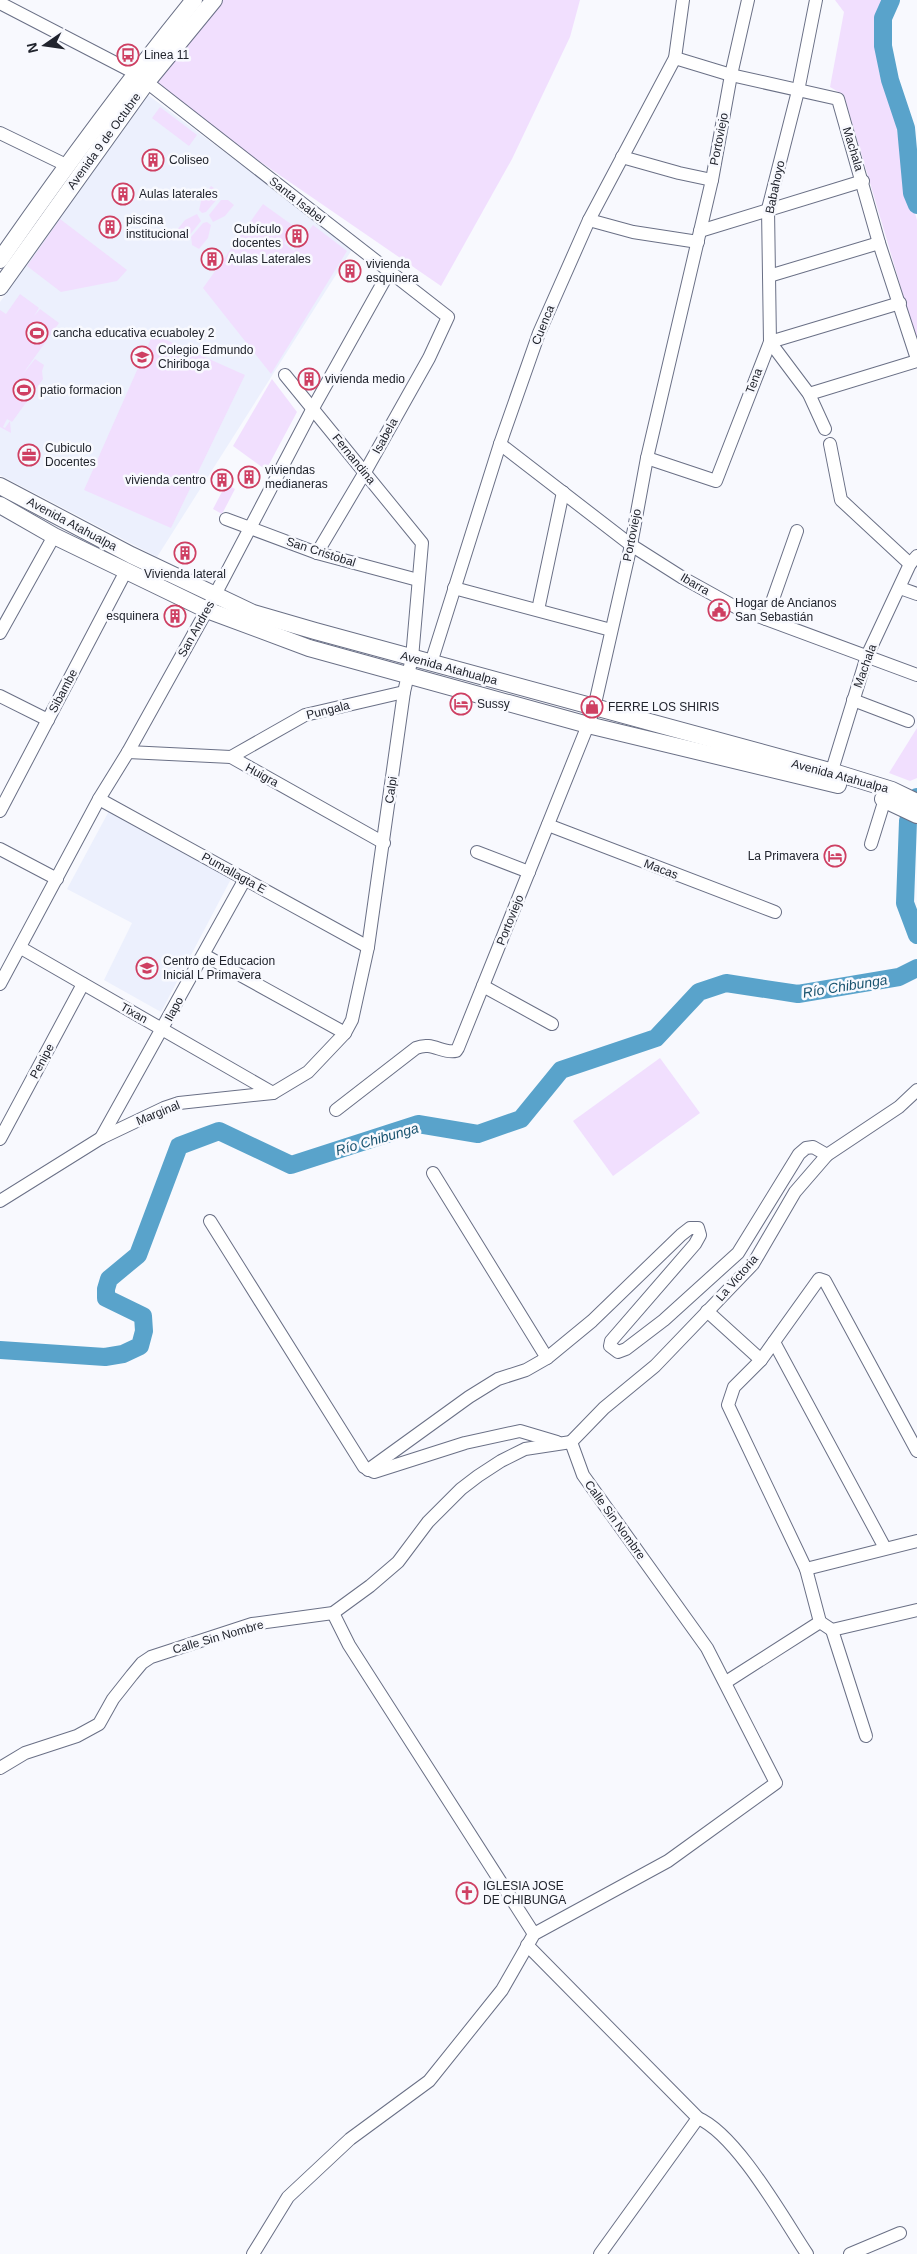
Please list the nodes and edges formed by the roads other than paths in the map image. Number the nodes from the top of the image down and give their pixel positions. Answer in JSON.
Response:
{"nodes":[{"id":1,"x":194,"y":0,"type":"edge"},
{"id":2,"x":214,"y":0,"type":"edge"},
{"id":3,"x":683,"y":0,"type":"edge"},
{"id":4,"x":748,"y":0,"type":"edge"},
{"id":5,"x":816,"y":0,"type":"edge"},
{"id":6,"x":0,"y":3,"type":"edge"},
{"id":7,"x":675,"y":58,"type":"junction"},
{"id":8,"x":731,"y":75,"type":"junction"},
{"id":9,"x":140,"y":78,"type":"junction"},
{"id":10,"x":798,"y":91,"type":"junction"},
{"id":11,"x":0,"y":133,"type":"edge"},
{"id":12,"x":622,"y":157,"type":"junction"},
{"id":13,"x":66,"y":165,"type":"junction"},
{"id":14,"x":712,"y":180,"type":"junction"},
{"id":15,"x":863,"y":181,"type":"junction"},
{"id":16,"x":768,"y":209,"type":"junction"},
{"id":17,"x":589,"y":220,"type":"junction"},
{"id":18,"x":699,"y":236,"type":"junction"},
{"id":19,"x":879,"y":243,"type":"junction"},
{"id":20,"x":0,"y":260,"type":"edge"},
{"id":21,"x":388,"y":272,"type":"junction"},
{"id":22,"x":769,"y":276,"type":"junction"},
{"id":23,"x":0,"y":287,"type":"edge"},
{"id":24,"x":900,"y":303,"type":"junction"},
{"id":25,"x":448,"y":317,"type":"joint"},
{"id":26,"x":770,"y":342,"type":"junction"},
{"id":27,"x":917,"y":360,"type":"edge"},
{"id":28,"x":285,"y":375,"type":"dead end"},
{"id":29,"x":809,"y":394,"type":"junction"},
{"id":30,"x":312,"y":408,"type":"junction"},
{"id":31,"x":825,"y":429,"type":"dead end"},
{"id":32,"x":500,"y":444,"type":"junction"},
{"id":33,"x":830,"y":444,"type":"dead end"},
{"id":34,"x":647,"y":458,"type":"junction"},
{"id":35,"x":366,"y":472,"type":"junction"},
{"id":36,"x":0,"y":486,"type":"edge"},
{"id":37,"x":563,"y":492,"type":"junction"},
{"id":38,"x":0,"y":505,"type":"edge"},
{"id":39,"x":226,"y":519,"type":"dead end"},
{"id":40,"x":252,"y":527,"type":"junction"},
{"id":41,"x":797,"y":531,"type":"dead end"},
{"id":42,"x":54,"y":536,"type":"junction"},
{"id":43,"x":422,"y":544,"type":"joint"},
{"id":44,"x":631,"y":545,"type":"junction"},
{"id":45,"x":317,"y":553,"type":"junction"},
{"id":46,"x":913,"y":560,"type":"edge"},
{"id":47,"x":126,"y":570,"type":"junction"},
{"id":48,"x":418,"y":580,"type":"junction"},
{"id":49,"x":454,"y":588,"type":"junction"},
{"id":50,"x":900,"y":588,"type":"junction"},
{"id":51,"x":215,"y":594,"type":"junction"},
{"id":52,"x":917,"y":594,"type":"edge"},
{"id":53,"x":207,"y":610,"type":"junction"},
{"id":54,"x":538,"y":610,"type":"junction"},
{"id":55,"x":766,"y":619,"type":"junction"},
{"id":56,"x":611,"y":630,"type":"junction"},
{"id":57,"x":0,"y":633,"type":"edge"},
{"id":58,"x":867,"y":656,"type":"junction"},
{"id":59,"x":412,"y":658,"type":"junction"},
{"id":60,"x":431,"y":663,"type":"junction"},
{"id":61,"x":409,"y":675,"type":"junction"},
{"id":62,"x":917,"y":675,"type":"edge"},
{"id":63,"x":404,"y":692,"type":"junction"},
{"id":64,"x":0,"y":696,"type":"edge"},
{"id":65,"x":853,"y":700,"type":"junction"},
{"id":66,"x":594,"y":708,"type":"junction"},
{"id":67,"x":48,"y":720,"type":"junction"},
{"id":68,"x":908,"y":721,"type":"dead end"},
{"id":69,"x":588,"y":725,"type":"junction"},
{"id":70,"x":128,"y":752,"type":"junction"},
{"id":71,"x":231,"y":757,"type":"junction"},
{"id":72,"x":829,"y":777,"type":"junction"},
{"id":73,"x":889,"y":797,"type":"junction"},
{"id":74,"x":99,"y":799,"type":"junction"},
{"id":75,"x":917,"y":802,"type":"edge"},
{"id":76,"x":0,"y":811,"type":"edge"},
{"id":77,"x":917,"y":815,"type":"edge"},
{"id":78,"x":548,"y":825,"type":"junction"},
{"id":79,"x":384,"y":843,"type":"junction"},
{"id":80,"x":871,"y":844,"type":"dead end"},
{"id":81,"x":0,"y":849,"type":"edge"},
{"id":82,"x":477,"y":852,"type":"dead end"},
{"id":83,"x":529,"y":872,"type":"junction"},
{"id":84,"x":57,"y":879,"type":"junction"},
{"id":85,"x":245,"y":879,"type":"junction"},
{"id":86,"x":775,"y":912,"type":"dead end"},
{"id":87,"x":368,"y":947,"type":"junction"},
{"id":88,"x":20,"y":948,"type":"junction"},
{"id":89,"x":204,"y":955,"type":"junction"},
{"id":90,"x":0,"y":984,"type":"edge"},
{"id":91,"x":83,"y":984,"type":"junction"},
{"id":92,"x":483,"y":986,"type":"junction"},
{"id":93,"x":552,"y":1024,"type":"dead end"},
{"id":94,"x":163,"y":1029,"type":"junction"},
{"id":95,"x":345,"y":1033,"type":"junction"},
{"id":96,"x":917,"y":1090,"type":"edge"},
{"id":97,"x":273,"y":1093,"type":"junction"},
{"id":98,"x":336,"y":1110,"type":"dead end"},
{"id":99,"x":0,"y":1137,"type":"edge"},
{"id":100,"x":101,"y":1138,"type":"junction"},
{"id":101,"x":827,"y":1155,"type":"junction"},
{"id":102,"x":433,"y":1174,"type":"dead end"},
{"id":103,"x":0,"y":1201,"type":"edge"},
{"id":104,"x":210,"y":1221,"type":"dead end"},
{"id":105,"x":708,"y":1311,"type":"junction"},
{"id":106,"x":774,"y":1342,"type":"junction"},
{"id":107,"x":547,"y":1358,"type":"junction"},
{"id":108,"x":761,"y":1360,"type":"junction"},
{"id":109,"x":565,"y":1443,"type":"junction"},
{"id":110,"x":917,"y":1451,"type":"edge"},
{"id":111,"x":368,"y":1470,"type":"junction"},
{"id":112,"x":917,"y":1541,"type":"edge"},
{"id":113,"x":885,"y":1548,"type":"junction"},
{"id":114,"x":806,"y":1569,"type":"junction"},
{"id":115,"x":917,"y":1610,"type":"edge"},
{"id":116,"x":334,"y":1613,"type":"junction"},
{"id":117,"x":820,"y":1622,"type":"junction"},
{"id":118,"x":832,"y":1630,"type":"junction"},
{"id":119,"x":726,"y":1682,"type":"junction"},
{"id":120,"x":866,"y":1736,"type":"dead end"},
{"id":121,"x":0,"y":1768,"type":"edge"},
{"id":122,"x":534,"y":1934,"type":"junction"},
{"id":123,"x":527,"y":1945,"type":"junction"},
{"id":124,"x":698,"y":2118,"type":"junction"},
{"id":125,"x":900,"y":2233,"type":"dead end"},
{"id":126,"x":253,"y":2254,"type":"edge"},
{"id":127,"x":600,"y":2254,"type":"edge"},
{"id":128,"x":807,"y":2254,"type":"edge"},
{"id":129,"x":850,"y":2254,"type":"edge"}],
"edges":[{"from":1,"to":9,"type":"main road","name":"Avenida 9 de Octubre"},
{"from":2,"to":9,"type":"main road","name":"Avenida 9 de Octubre"},
{"from":3,"to":7,"type":"street","name":"Cuenca"},
{"from":4,"to":8,"type":"street","name":"Portoviejo"},
{"from":5,"to":10,"type":"street","name":"Babahoyo"},
{"from":6,"to":9,"type":"street","name":"Santa Isabel"},
{"from":7,"to":8,"type":"street","name":"Machala"},
{"from":7,"to":12,"type":"street","name":"Cuenca"},
{"from":8,"to":10,"type":"street","name":"Machala"},
{"from":8,"to":14,"type":"street","name":"Portoviejo"},
{"from":9,"to":13,"type":"main road","name":"Avenida 9 de Octubre"},
{"from":9,"to":21,"type":"street","name":"Santa Isabel"},
{"from":9,"to":23,"type":"main road","name":"Avenida 9 de Octubre"},
{"from":10,"to":15,"type":"street","name":"Machala"},
{"from":10,"to":16,"type":"street","name":"Babahoyo"},
{"from":11,"to":13,"type":"street"},
{"from":12,"to":14,"type":"street"},
{"from":12,"to":17,"type":"street","name":"Cuenca"},
{"from":13,"to":20,"type":"main road","name":"Avenida 9 de Octubre"},
{"from":14,"to":18,"type":"street","name":"Portoviejo"},
{"from":15,"to":16,"type":"street"},
{"from":15,"to":19,"type":"street","name":"Machala"},
{"from":16,"to":18,"type":"street"},
{"from":16,"to":22,"type":"street","name":"Babahoyo"},
{"from":17,"to":18,"type":"street"},
{"from":17,"to":32,"type":"street","name":"Cuenca"},
{"from":18,"to":34,"type":"street","name":"Portoviejo"},
{"from":19,"to":22,"type":"street"},
{"from":19,"to":24,"type":"street","name":"Machala"},
{"from":21,"to":25,"type":"street","name":"Santa Isabel"},
{"from":21,"to":30,"type":"street","name":"San Andres"},
{"from":22,"to":26,"type":"street","name":"Babahoyo"},
{"from":24,"to":26,"type":"street"},
{"from":24,"to":27,"type":"street","name":"Machala"},
{"from":25,"to":35,"type":"street","name":"Isabela"},
{"from":26,"to":29,"type":"street"},
{"from":26,"to":34,"type":"street","name":"Tena"},
{"from":27,"to":29,"type":"street"},
{"from":28,"to":30,"type":"street","name":"Fernandina"},
{"from":29,"to":31,"type":"street"},
{"from":30,"to":35,"type":"street","name":"Fernandina"},
{"from":30,"to":40,"type":"street","name":"San Andres"},
{"from":32,"to":37,"type":"street","name":"Ibarra"},
{"from":32,"to":49,"type":"street","name":"Cuenca"},
{"from":33,"to":46,"type":"street"},
{"from":34,"to":44,"type":"street","name":"Portoviejo"},
{"from":35,"to":43,"type":"street","name":"Fernandina"},
{"from":35,"to":45,"type":"street","name":"Isabela"},
{"from":36,"to":51,"type":"main road","name":"Avenida Atahualpa"},
{"from":37,"to":44,"type":"street","name":"Ibarra"},
{"from":37,"to":54,"type":"street"},
{"from":38,"to":42,"type":"main road","name":"Avenida Atahualpa"},
{"from":39,"to":40,"type":"street","name":"San Cristobal"},
{"from":40,"to":45,"type":"street","name":"San Cristobal"},
{"from":40,"to":51,"type":"street","name":"San Andres"},
{"from":41,"to":55,"type":"street"},
{"from":42,"to":47,"type":"main road","name":"Avenida Atahualpa"},
{"from":42,"to":57,"type":"street"},
{"from":43,"to":48,"type":"street","name":"Calpi"},
{"from":44,"to":55,"type":"street","name":"Ibarra"},
{"from":44,"to":56,"type":"street","name":"Portoviejo"},
{"from":45,"to":48,"type":"street","name":"San Cristobal"},
{"from":46,"to":50,"type":"street","name":"Machala"},
{"from":47,"to":53,"type":"main road","name":"Avenida Atahualpa"},
{"from":47,"to":67,"type":"street","name":"Sibambe"},
{"from":48,"to":59,"type":"street","name":"Calpi"},
{"from":49,"to":54,"type":"street"},
{"from":49,"to":60,"type":"street","name":"Cuenca"},
{"from":50,"to":52,"type":"street"},
{"from":50,"to":58,"type":"street","name":"Machala"},
{"from":51,"to":53,"type":"street","name":"San Andres"},
{"from":51,"to":59,"type":"main road","name":"Avenida Atahualpa"},
{"from":53,"to":61,"type":"main road","name":"Avenida Atahualpa"},
{"from":53,"to":70,"type":"street","name":"San Andres"},
{"from":54,"to":56,"type":"street"},
{"from":55,"to":58,"type":"street","name":"Ibarra"},
{"from":56,"to":66,"type":"street","name":"Portoviejo"},
{"from":58,"to":62,"type":"street","name":"Ibarra"},
{"from":58,"to":65,"type":"street","name":"Machala"},
{"from":59,"to":60,"type":"main road","name":"Avenida Atahualpa"},
{"from":59,"to":61,"type":"street","name":"Calpi"},
{"from":60,"to":66,"type":"main road","name":"Avenida Atahualpa"},
{"from":61,"to":63,"type":"street","name":"Calpi"},
{"from":61,"to":69,"type":"main road","name":"Avenida Atahualpa"},
{"from":63,"to":71,"type":"street","name":"Pungala"},
{"from":63,"to":79,"type":"street","name":"Calpi"},
{"from":64,"to":67,"type":"street"},
{"from":65,"to":68,"type":"street"},
{"from":65,"to":72,"type":"street","name":"Machala"},
{"from":66,"to":69,"type":"street","name":"Portoviejo"},
{"from":66,"to":72,"type":"main road","name":"Avenida Atahualpa"},
{"from":67,"to":76,"type":"street","name":"Sibambe"},
{"from":69,"to":72,"type":"main road","name":"Avenida Atahualpa"},
{"from":69,"to":78,"type":"street","name":"Portoviejo"},
{"from":70,"to":71,"type":"street","name":"Huigra"},
{"from":70,"to":74,"type":"street","name":"San Andres"},
{"from":71,"to":79,"type":"street","name":"Huigra"},
{"from":72,"to":73,"type":"main road","name":"Avenida Atahualpa"},
{"from":73,"to":75,"type":"main road","name":"Avenida Atahualpa"},
{"from":73,"to":77,"type":"main road"},
{"from":73,"to":80,"type":"street"},
{"from":74,"to":84,"type":"street","name":"San Andres"},
{"from":74,"to":85,"type":"street","name":"Pumallagta E"},
{"from":78,"to":83,"type":"street","name":"Portoviejo"},
{"from":78,"to":86,"type":"street","name":"Macas"},
{"from":79,"to":87,"type":"street","name":"Calpi"},
{"from":81,"to":84,"type":"street"},
{"from":82,"to":83,"type":"street"},
{"from":83,"to":92,"type":"street","name":"Portoviejo"},
{"from":84,"to":88,"type":"street","name":"San Andres"},
{"from":85,"to":87,"type":"street","name":"Pumallagta E"},
{"from":85,"to":89,"type":"street","name":"Ilapo"},
{"from":87,"to":95,"type":"street","name":"Calpi"},
{"from":88,"to":90,"type":"street","name":"San Andres"},
{"from":88,"to":91,"type":"street","name":"Tixan"},
{"from":89,"to":94,"type":"street","name":"Ilapo"},
{"from":89,"to":95,"type":"street"},
{"from":91,"to":94,"type":"street","name":"Tixan"},
{"from":91,"to":99,"type":"street","name":"Penipe"},
{"from":92,"to":93,"type":"street"},
{"from":92,"to":98,"type":"street","name":"Portoviejo"},
{"from":94,"to":97,"type":"street","name":"Tixan"},
{"from":94,"to":100,"type":"street","name":"Ilapo"},
{"from":95,"to":97,"type":"street","name":"Marginal"},
{"from":96,"to":101,"type":"street","name":"La Victoria"},
{"from":97,"to":100,"type":"street","name":"Marginal"},
{"from":100,"to":103,"type":"street","name":"Marginal"},
{"from":101,"to":105,"type":"street","name":"La Victoria"},
{"from":101,"to":107,"type":"street"},
{"from":102,"to":107,"type":"street"},
{"from":104,"to":111,"type":"street"},
{"from":105,"to":108,"type":"street"},
{"from":105,"to":109,"type":"street","name":"La Victoria"},
{"from":106,"to":108,"type":"street"},
{"from":106,"to":110,"type":"street"},
{"from":106,"to":113,"type":"street"},
{"from":107,"to":111,"type":"street"},
{"from":108,"to":114,"type":"street"},
{"from":109,"to":111,"type":"street"},
{"from":109,"to":116,"type":"street","name":"Calle Sin Nombre"},
{"from":109,"to":119,"type":"street","name":"Calle Sin Nombre"},
{"from":112,"to":113,"type":"street"},
{"from":113,"to":114,"type":"street"},
{"from":114,"to":117,"type":"street"},
{"from":115,"to":118,"type":"street"},
{"from":116,"to":121,"type":"street","name":"Calle Sin Nombre"},
{"from":116,"to":122,"type":"street"},
{"from":117,"to":118,"type":"street"},
{"from":117,"to":119,"type":"street"},
{"from":118,"to":120,"type":"street"},
{"from":119,"to":122,"type":"street","name":"Calle Sin Nombre"},
{"from":122,"to":123,"type":"street"},
{"from":123,"to":124,"type":"street"},
{"from":123,"to":126,"type":"street"},
{"from":124,"to":127,"type":"street"},
{"from":124,"to":128,"type":"street"},
{"from":125,"to":129,"type":"street"}]}
